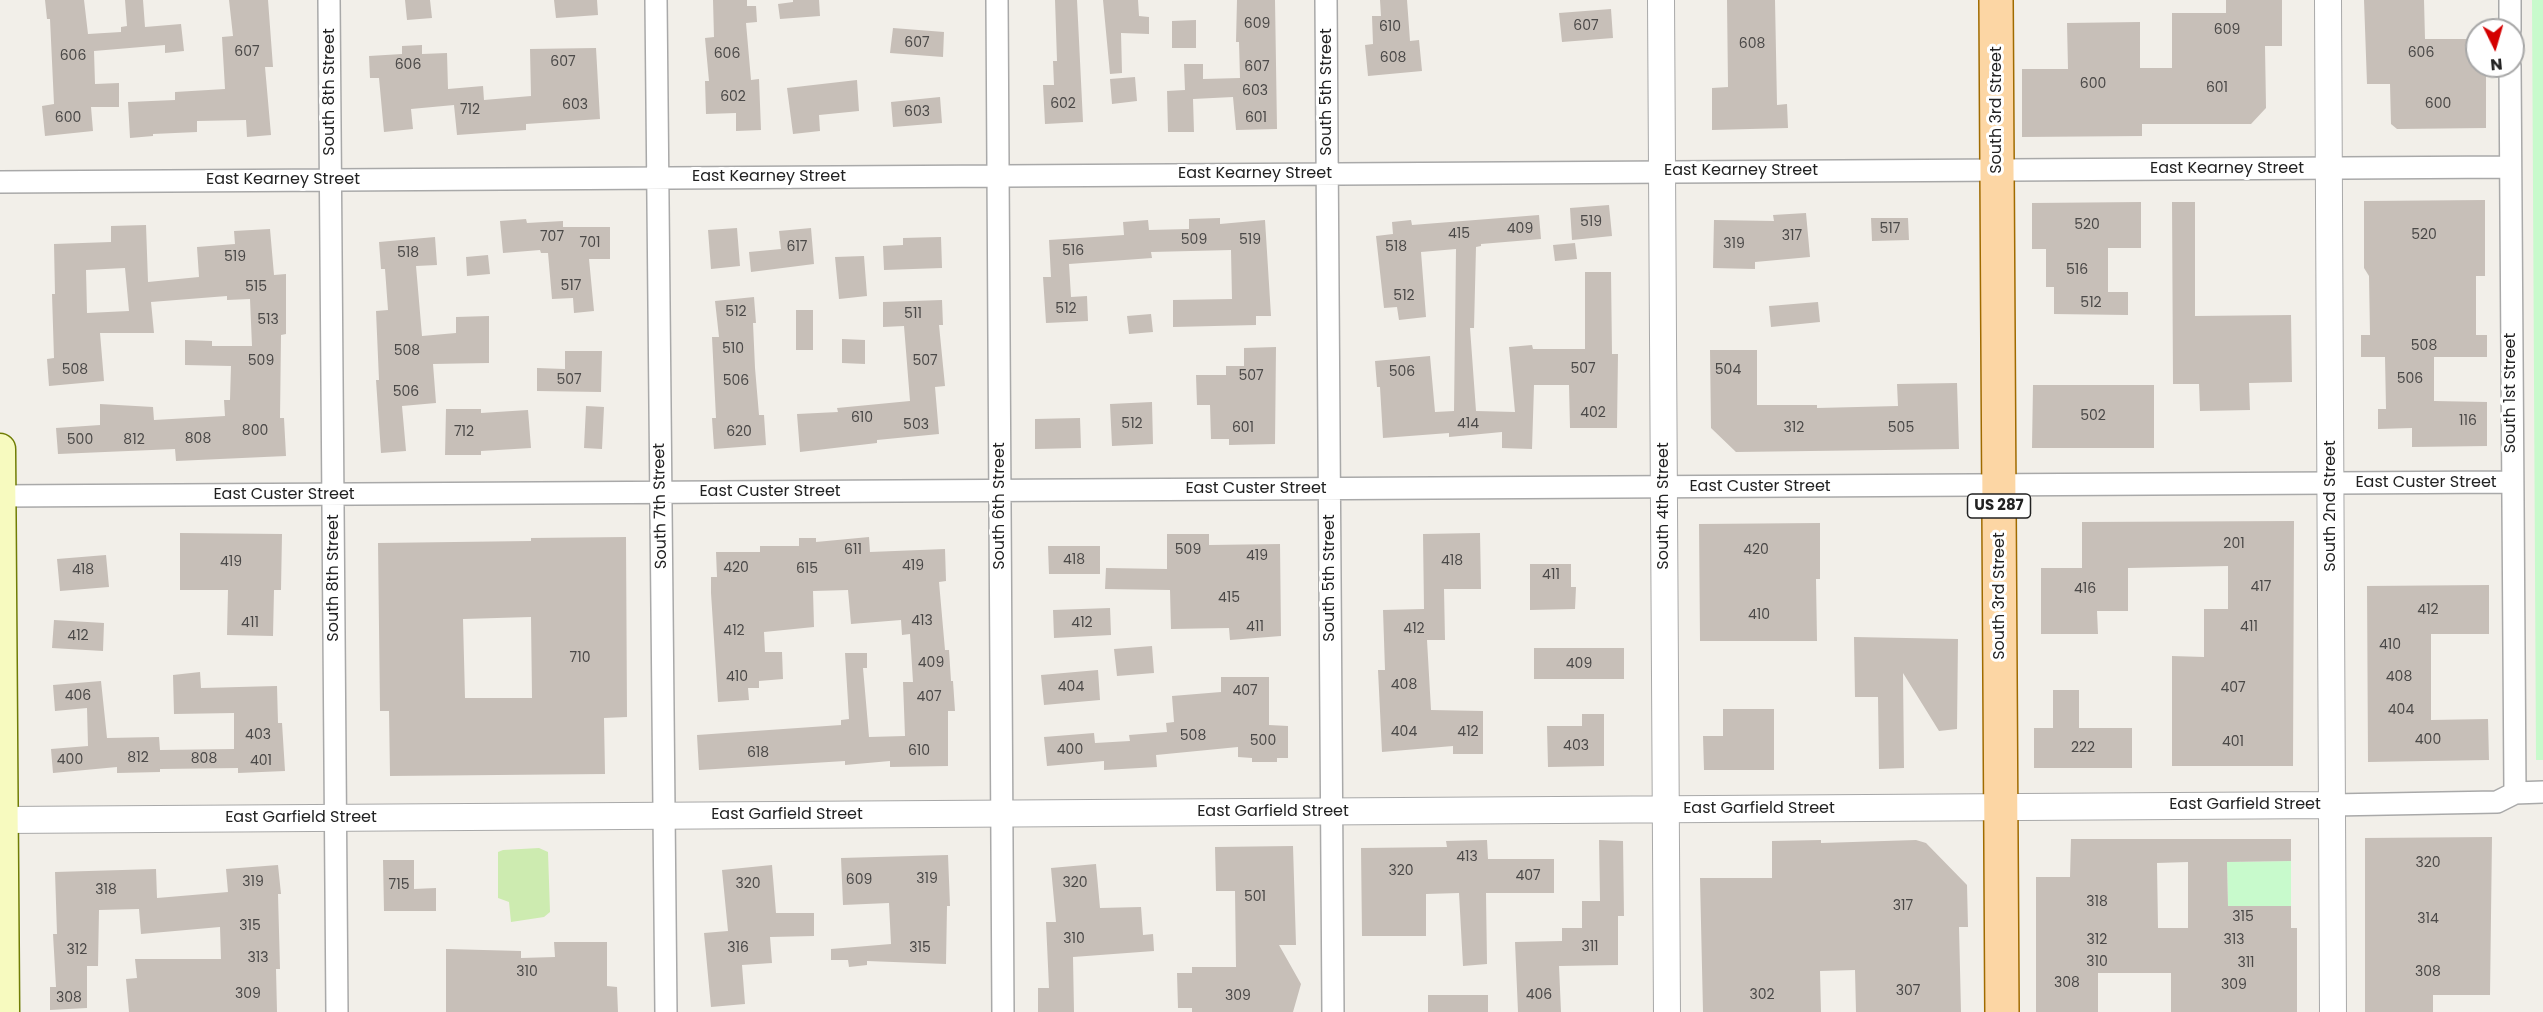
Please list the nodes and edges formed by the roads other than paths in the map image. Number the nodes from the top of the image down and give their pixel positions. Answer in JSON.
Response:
{"nodes":[{"id":1,"x":329,"y":0,"type":"edge"},
{"id":2,"x":656,"y":0,"type":"edge"},
{"id":3,"x":997,"y":0,"type":"edge"},
{"id":4,"x":1326,"y":0,"type":"edge"},
{"id":5,"x":1661,"y":0,"type":"edge"},
{"id":6,"x":1996,"y":0,"type":"edge"},
{"id":7,"x":2328,"y":0,"type":"edge"},
{"id":8,"x":2510,"y":0,"type":"edge"},
{"id":9,"x":2510,"y":18,"type":"edge"},
{"id":10,"x":2510,"y":78,"type":"edge"},
{"id":11,"x":2510,"y":167,"type":"junction"},
{"id":12,"x":2329,"y":168,"type":"junction"},
{"id":13,"x":1997,"y":170,"type":"junction"},
{"id":14,"x":1662,"y":172,"type":"junction"},
{"id":15,"x":1327,"y":174,"type":"junction"},
{"id":16,"x":998,"y":176,"type":"junction"},
{"id":17,"x":658,"y":178,"type":"junction"},
{"id":18,"x":331,"y":180,"type":"junction"},
{"id":19,"x":0,"y":182,"type":"edge"},
{"id":20,"x":0,"y":449,"type":"edge"},
{"id":21,"x":2511,"y":482,"type":"junction"},
{"id":22,"x":2331,"y":483,"type":"junction"},
{"id":23,"x":1999,"y":485,"type":"junction"},
{"id":24,"x":1664,"y":487,"type":"junction"},
{"id":25,"x":1329,"y":489,"type":"junction"},
{"id":26,"x":1000,"y":491,"type":"junction"},
{"id":27,"x":661,"y":493,"type":"junction"},
{"id":28,"x":333,"y":495,"type":"junction"},
{"id":29,"x":0,"y":496,"type":"edge"},
{"id":30,"x":2543,"y":792,"type":"edge"},
{"id":31,"x":2515,"y":793,"type":"junction"},
{"id":32,"x":2332,"y":805,"type":"junction"},
{"id":33,"x":2001,"y":807,"type":"junction"},
{"id":34,"x":1666,"y":809,"type":"junction"},
{"id":35,"x":1332,"y":812,"type":"junction"},
{"id":36,"x":1002,"y":814,"type":"junction"},
{"id":37,"x":664,"y":816,"type":"junction"},
{"id":38,"x":336,"y":818,"type":"junction"},
{"id":39,"x":2,"y":820,"type":"edge"},
{"id":40,"x":4,"y":1012,"type":"edge"},
{"id":41,"x":337,"y":1012,"type":"edge"},
{"id":42,"x":666,"y":1012,"type":"edge"},
{"id":43,"x":1003,"y":1012,"type":"edge"},
{"id":44,"x":1333,"y":1012,"type":"edge"},
{"id":45,"x":1667,"y":1012,"type":"edge"},
{"id":46,"x":2002,"y":1012,"type":"edge"},
{"id":47,"x":2333,"y":1012,"type":"edge"}],
"edges":[{"from":1,"to":18,"type":"street","name":"South 8th Street"},
{"from":2,"to":17,"type":"street","name":"South 7th Street"},
{"from":3,"to":16,"type":"street","name":"South 6th Street"},
{"from":4,"to":15,"type":"street","name":"South 5th Street"},
{"from":5,"to":14,"type":"street","name":"South 4th Street"},
{"from":6,"to":13,"type":"main road","name":"South 3rd Street","number":"US 287"},
{"from":7,"to":12,"type":"street","name":"South 2nd Street"},
{"from":8,"to":9,"type":"street"},
{"from":10,"to":11,"type":"street","name":"South 1st Street"},
{"from":11,"to":12,"type":"street","name":"East Kearney Street"},
{"from":11,"to":21,"type":"street","name":"South 1st Street"},
{"from":12,"to":13,"type":"street","name":"East Kearney Street"},
{"from":12,"to":22,"type":"street","name":"South 2nd Street"},
{"from":13,"to":14,"type":"street","name":"East Kearney Street"},
{"from":13,"to":23,"type":"main road","name":"South 3rd Street","number":"US 287"},
{"from":14,"to":15,"type":"street","name":"East Kearney Street"},
{"from":14,"to":24,"type":"street","name":"South 4th Street"},
{"from":15,"to":16,"type":"street","name":"East Kearney Street"},
{"from":15,"to":25,"type":"street","name":"South 5th Street"},
{"from":16,"to":17,"type":"street","name":"East Kearney Street"},
{"from":16,"to":26,"type":"street","name":"South 6th Street"},
{"from":17,"to":18,"type":"street","name":"East Kearney Street"},
{"from":17,"to":27,"type":"street","name":"South 7th Street"},
{"from":18,"to":19,"type":"street","name":"East Kearney Street"},
{"from":18,"to":28,"type":"street","name":"South 8th Street"},
{"from":20,"to":29,"type":"main road"},
{"from":21,"to":22,"type":"street","name":"East Custer Street"},
{"from":21,"to":31,"type":"street","name":"South 1st Street"},
{"from":22,"to":23,"type":"street","name":"East Custer Street"},
{"from":22,"to":32,"type":"street","name":"South 2nd Street"},
{"from":23,"to":24,"type":"street","name":"East Custer Street"},
{"from":23,"to":33,"type":"main road","name":"South 3rd Street","number":"US 287"},
{"from":24,"to":25,"type":"street","name":"East Custer Street"},
{"from":24,"to":34,"type":"street","name":"South 4th Street"},
{"from":25,"to":26,"type":"street","name":"East Custer Street"},
{"from":25,"to":35,"type":"street","name":"South 5th Street"},
{"from":26,"to":27,"type":"street","name":"East Custer Street"},
{"from":26,"to":36,"type":"street","name":"South 6th Street"},
{"from":27,"to":28,"type":"street","name":"East Custer Street"},
{"from":27,"to":37,"type":"street","name":"South 7th Street"},
{"from":28,"to":29,"type":"street","name":"East Custer Street"},
{"from":28,"to":38,"type":"street","name":"South 8th Street"},
{"from":29,"to":39,"type":"main road"},
{"from":30,"to":31,"type":"street","name":"East Garfield Street"},
{"from":31,"to":32,"type":"street","name":"East Garfield Street"},
{"from":32,"to":33,"type":"street","name":"East Garfield Street"},
{"from":32,"to":47,"type":"street","name":"South 2nd Street"},
{"from":33,"to":34,"type":"street","name":"East Garfield Street"},
{"from":33,"to":46,"type":"main road","name":"South 3rd Street","number":"US 287"},
{"from":34,"to":35,"type":"street","name":"East Garfield Street"},
{"from":34,"to":45,"type":"street","name":"South 4th Street"},
{"from":35,"to":36,"type":"street","name":"East Garfield Street"},
{"from":35,"to":44,"type":"street","name":"South 5th Street"},
{"from":36,"to":37,"type":"street","name":"East Garfield Street"},
{"from":36,"to":43,"type":"street","name":"South 6th Street"},
{"from":37,"to":38,"type":"street","name":"East Garfield Street"},
{"from":37,"to":42,"type":"street","name":"South 7th Street"},
{"from":38,"to":39,"type":"street","name":"East Garfield Street"},
{"from":38,"to":41,"type":"street","name":"South 8th Street"},
{"from":39,"to":40,"type":"main road"}]}
